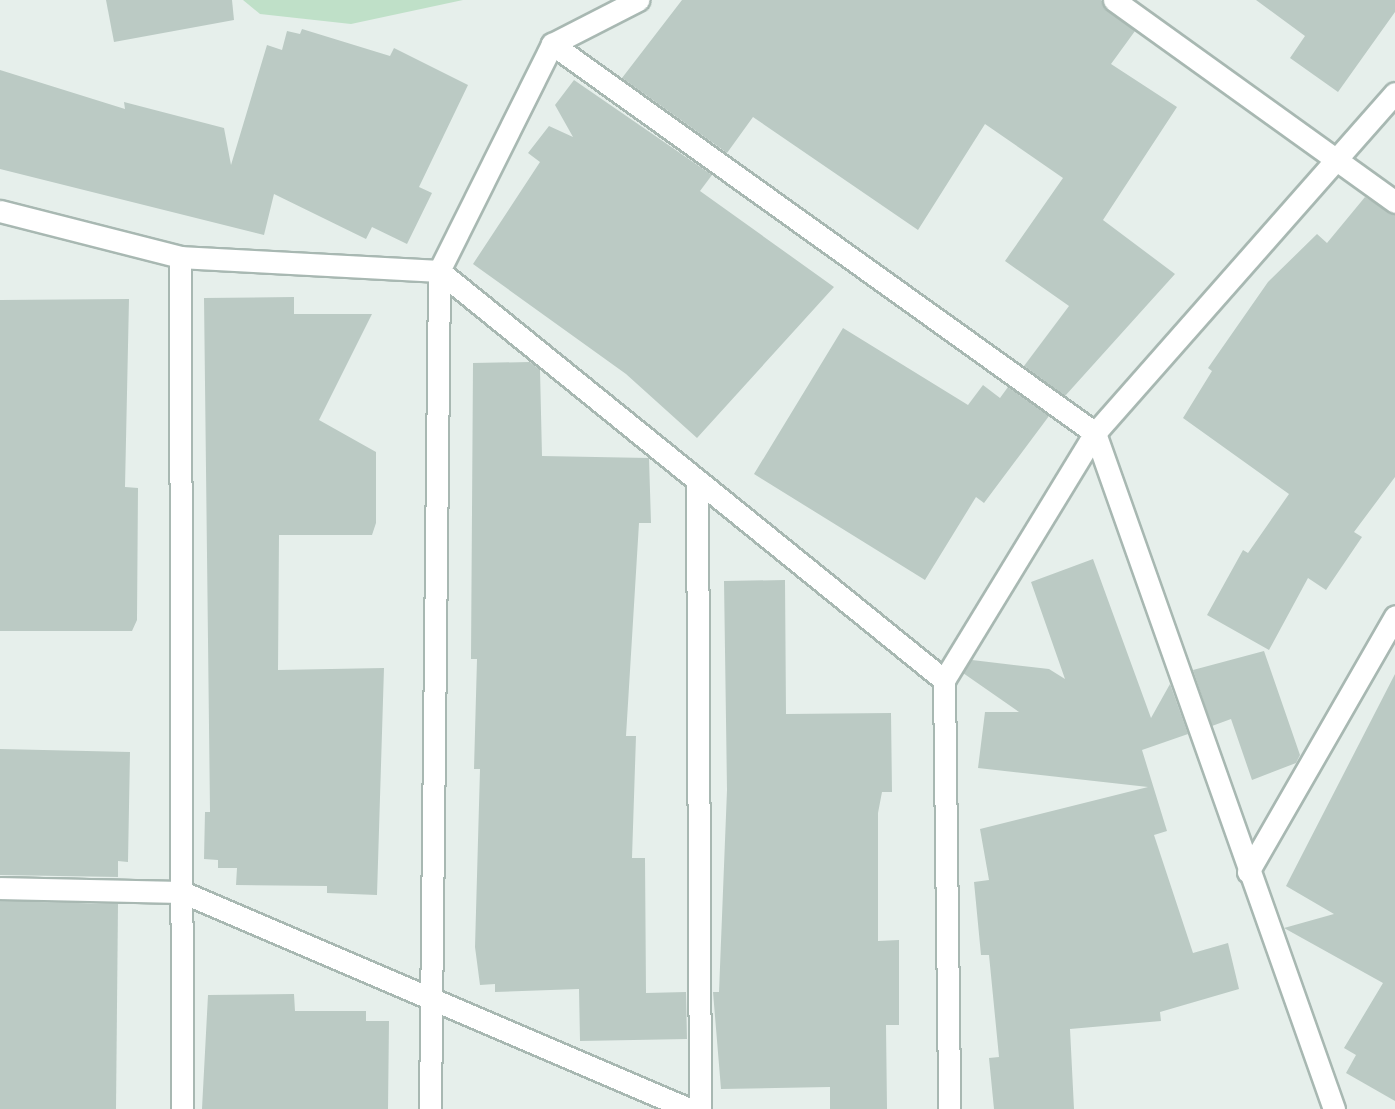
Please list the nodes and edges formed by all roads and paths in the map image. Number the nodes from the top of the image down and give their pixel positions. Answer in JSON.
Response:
{"nodes":[{"id":1,"x":638,"y":0,"type":"edge"},
{"id":2,"x":1114,"y":0,"type":"edge"},
{"id":3,"x":552,"y":44,"type":"junction"},
{"id":4,"x":1395,"y":93,"type":"edge"},
{"id":5,"x":1336,"y":159,"type":"junction"},
{"id":6,"x":1395,"y":202,"type":"edge"},
{"id":7,"x":0,"y":211,"type":"edge"},
{"id":8,"x":180,"y":257,"type":"junction"},
{"id":9,"x":439,"y":271,"type":"junction"},
{"id":10,"x":1095,"y":433,"type":"junction"},
{"id":11,"x":697,"y":481,"type":"junction"},
{"id":12,"x":1395,"y":616,"type":"edge"},
{"id":13,"x":944,"y":680,"type":"junction"},
{"id":14,"x":1248,"y":872,"type":"junction"},
{"id":15,"x":0,"y":888,"type":"edge"},
{"id":16,"x":183,"y":892,"type":"junction"},
{"id":17,"x":429,"y":994,"type":"junction"},
{"id":18,"x":181,"y":1109,"type":"edge"},
{"id":19,"x":430,"y":1109,"type":"edge"},
{"id":20,"x":689,"y":1109,"type":"edge"},
{"id":21,"x":700,"y":1109,"type":"edge"},
{"id":22,"x":949,"y":1109,"type":"edge"},
{"id":23,"x":1334,"y":1109,"type":"edge"}],
"edges":[{"from":1,"to":3,"type":"street"},
{"from":2,"to":5,"type":"street"},
{"from":3,"to":9,"type":"street"},
{"from":3,"to":10,"type":"street"},
{"from":4,"to":5,"type":"street"},
{"from":5,"to":6,"type":"street"},
{"from":5,"to":10,"type":"street"},
{"from":7,"to":8,"type":"street"},
{"from":8,"to":9,"type":"street"},
{"from":8,"to":16,"type":"street"},
{"from":9,"to":11,"type":"street"},
{"from":9,"to":17,"type":"street"},
{"from":10,"to":13,"type":"street"},
{"from":10,"to":14,"type":"street"},
{"from":11,"to":13,"type":"street"},
{"from":11,"to":21,"type":"street"},
{"from":12,"to":14,"type":"street"},
{"from":13,"to":22,"type":"street"},
{"from":14,"to":23,"type":"street"},
{"from":15,"to":16,"type":"street"},
{"from":16,"to":17,"type":"street"},
{"from":16,"to":18,"type":"street"},
{"from":17,"to":19,"type":"street"},
{"from":17,"to":20,"type":"street"}]}
